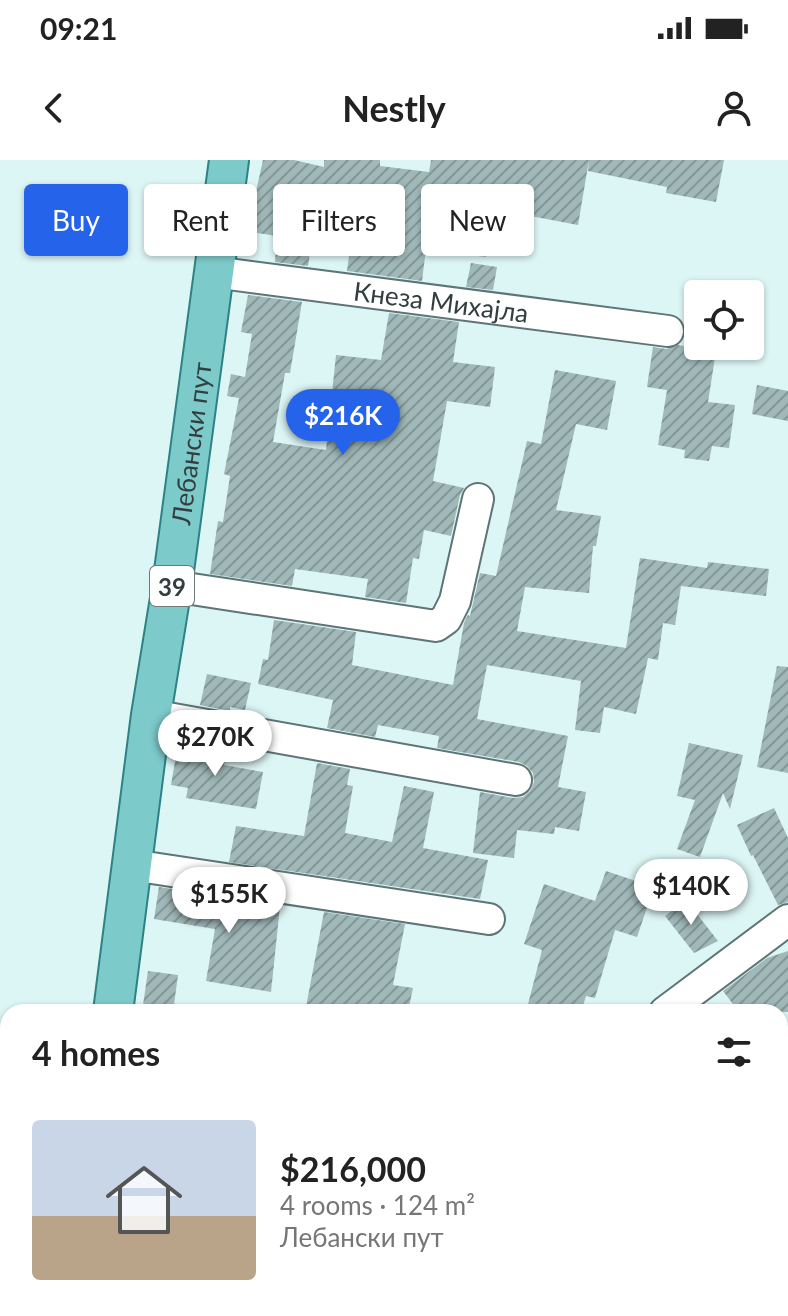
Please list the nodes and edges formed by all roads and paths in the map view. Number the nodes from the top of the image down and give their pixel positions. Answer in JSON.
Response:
{"nodes":[{"id":1,"x":229,"y":160,"type":"edge"},
{"id":2,"x":213,"y":272,"type":"junction"},
{"id":3,"x":668,"y":331,"type":"dead end"},
{"id":4,"x":478,"y":499,"type":"dead end"},
{"id":5,"x":172,"y":586,"type":"junction"},
{"id":6,"x":151,"y":715,"type":"junction"},
{"id":7,"x":516,"y":780,"type":"dead end"},
{"id":8,"x":132,"y":865,"type":"junction"},
{"id":9,"x":489,"y":919,"type":"dead end"},
{"id":10,"x":788,"y":920,"type":"edge"},
{"id":11,"x":114,"y":1004,"type":"edge"},
{"id":12,"x":676,"y":1004,"type":"edge"}],
"edges":[{"from":1,"to":2,"type":"main road","name":"Лебански пут","number":"39"},
{"from":2,"to":3,"type":"street","name":"Кнеза Михајла"},
{"from":2,"to":5,"type":"main road","name":"Лебански пут","number":"39"},
{"from":4,"to":5,"type":"street"},
{"from":5,"to":6,"type":"main road","name":"Лебански пут","number":"39"},
{"from":6,"to":7,"type":"street"},
{"from":6,"to":8,"type":"main road","name":"Лебански пут","number":"39"},
{"from":8,"to":9,"type":"street"},
{"from":8,"to":11,"type":"main road","name":"Лебански пут","number":"39"},
{"from":10,"to":12,"type":"street"}]}
